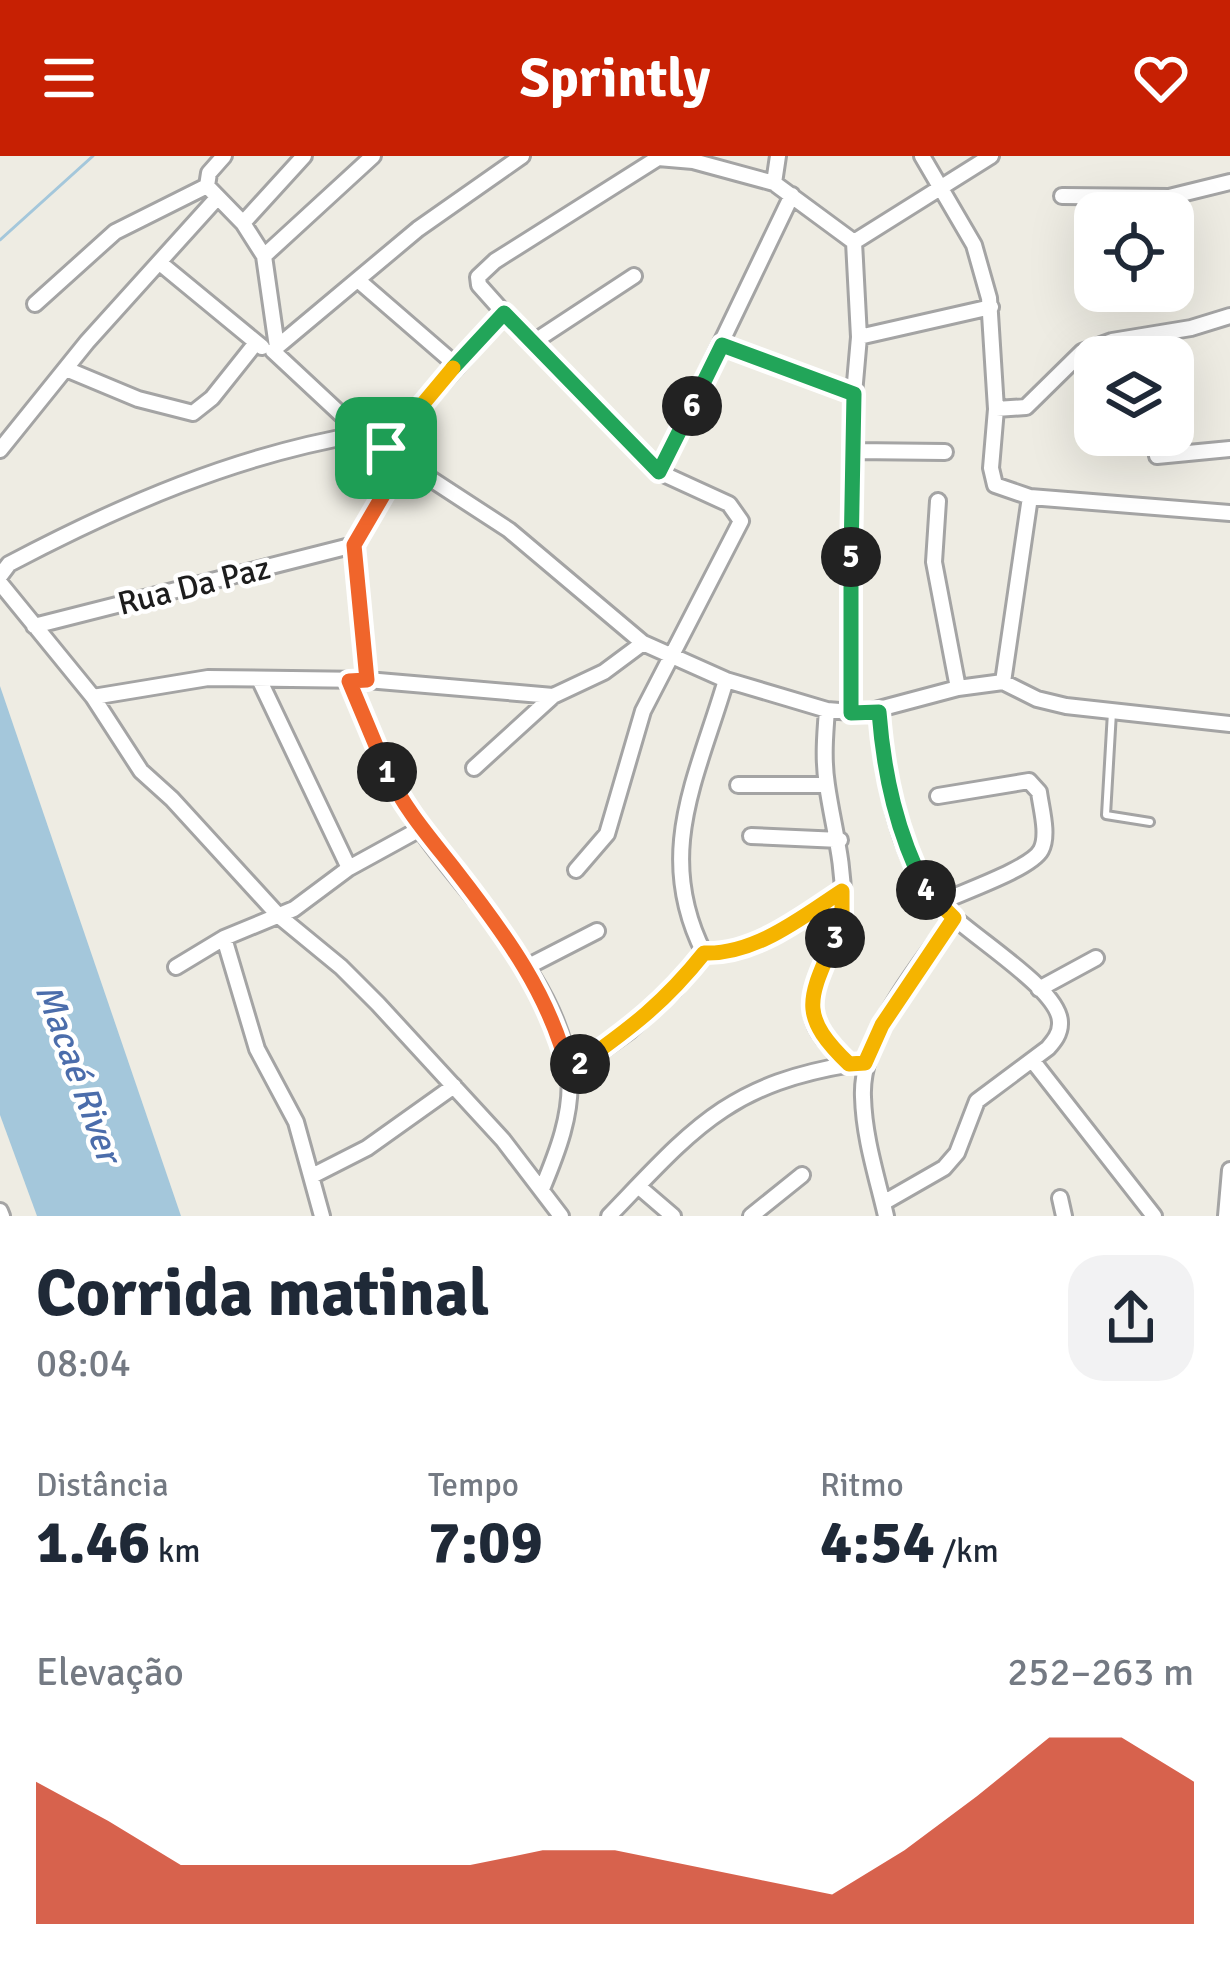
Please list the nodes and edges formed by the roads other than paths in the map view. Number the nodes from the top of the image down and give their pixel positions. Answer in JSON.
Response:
{"nodes":[{"id":1,"x":224,"y":156,"type":"edge"},
{"id":2,"x":304,"y":156,"type":"edge"},
{"id":3,"x":373,"y":156,"type":"edge"},
{"id":4,"x":522,"y":156,"type":"edge"},
{"id":5,"x":778,"y":156,"type":"edge"},
{"id":6,"x":922,"y":156,"type":"edge"},
{"id":7,"x":991,"y":156,"type":"edge"},
{"id":8,"x":658,"y":157,"type":"edge"},
{"id":9,"x":1230,"y":182,"type":"edge"},
{"id":10,"x":774,"y":183,"type":"junction"},
{"id":11,"x":942,"y":188,"type":"junction"},
{"id":12,"x":212,"y":192,"type":"junction"},
{"id":13,"x":792,"y":195,"type":"junction"},
{"id":14,"x":1062,"y":196,"type":"dead end"},
{"id":15,"x":244,"y":223,"type":"junction"},
{"id":16,"x":854,"y":242,"type":"junction"},
{"id":17,"x":263,"y":256,"type":"junction"},
{"id":18,"x":160,"y":262,"type":"junction"},
{"id":19,"x":634,"y":276,"type":"dead end"},
{"id":20,"x":358,"y":280,"type":"junction"},
{"id":21,"x":35,"y":304,"type":"dead end"},
{"id":22,"x":991,"y":307,"type":"junction"},
{"id":23,"x":504,"y":313,"type":"junction"},
{"id":24,"x":1230,"y":316,"type":"edge"},
{"id":25,"x":859,"y":337,"type":"junction"},
{"id":26,"x":532,"y":343,"type":"junction"},
{"id":27,"x":255,"y":344,"type":"junction"},
{"id":28,"x":722,"y":345,"type":"junction"},
{"id":29,"x":275,"y":349,"type":"junction"},
{"id":30,"x":456,"y":365,"type":"junction"},
{"id":31,"x":66,"y":369,"type":"junction"},
{"id":32,"x":854,"y":394,"type":"junction"},
{"id":33,"x":996,"y":410,"type":"junction"},
{"id":34,"x":362,"y":434,"type":"junction"},
{"id":35,"x":386,"y":448,"type":"junction"},
{"id":36,"x":1230,"y":449,"type":"edge"},
{"id":37,"x":0,"y":450,"type":"edge"},
{"id":38,"x":854,"y":451,"type":"junction"},
{"id":39,"x":945,"y":452,"type":"dead end"},
{"id":40,"x":1194,"y":452,"type":"edge"},
{"id":41,"x":403,"y":461,"type":"junction"},
{"id":42,"x":659,"y":472,"type":"junction"},
{"id":43,"x":1030,"y":497,"type":"junction"},
{"id":44,"x":938,"y":501,"type":"dead end"},
{"id":45,"x":1230,"y":513,"type":"edge"},
{"id":46,"x":354,"y":545,"type":"junction"},
{"id":47,"x":0,"y":580,"type":"edge"},
{"id":48,"x":34,"y":626,"type":"junction"},
{"id":49,"x":643,"y":643,"type":"junction"},
{"id":50,"x":674,"y":658,"type":"junction"},
{"id":51,"x":259,"y":679,"type":"junction"},
{"id":52,"x":367,"y":680,"type":"junction"},
{"id":53,"x":726,"y":680,"type":"junction"},
{"id":54,"x":349,"y":681,"type":"junction"},
{"id":55,"x":1003,"y":682,"type":"junction"},
{"id":56,"x":958,"y":688,"type":"junction"},
{"id":57,"x":554,"y":696,"type":"junction"},
{"id":58,"x":93,"y":698,"type":"junction"},
{"id":59,"x":827,"y":710,"type":"junction"},
{"id":60,"x":879,"y":712,"type":"junction"},
{"id":61,"x":1112,"y":712,"type":"junction"},
{"id":62,"x":851,"y":713,"type":"junction"},
{"id":63,"x":1230,"y":724,"type":"edge"},
{"id":64,"x":474,"y":768,"type":"dead end"},
{"id":65,"x":738,"y":784,"type":"dead end"},
{"id":66,"x":826,"y":784,"type":"junction"},
{"id":67,"x":938,"y":796,"type":"dead end"},
{"id":68,"x":1150,"y":822,"type":"dead end"},
{"id":69,"x":420,"y":829,"type":"junction"},
{"id":70,"x":751,"y":836,"type":"dead end"},
{"id":71,"x":840,"y":840,"type":"junction"},
{"id":72,"x":349,"y":868,"type":"junction"},
{"id":73,"x":575,"y":870,"type":"dead end"},
{"id":74,"x":842,"y":891,"type":"junction"},
{"id":75,"x":937,"y":904,"type":"junction"},
{"id":76,"x":279,"y":916,"type":"junction"},
{"id":77,"x":954,"y":918,"type":"junction"},
{"id":78,"x":597,"y":931,"type":"dead end"},
{"id":79,"x":224,"y":938,"type":"junction"},
{"id":80,"x":704,"y":953,"type":"junction"},
{"id":81,"x":1096,"y":958,"type":"dead end"},
{"id":82,"x":176,"y":967,"type":"dead end"},
{"id":83,"x":525,"y":968,"type":"junction"},
{"id":84,"x":1039,"y":989,"type":"junction"},
{"id":85,"x":1032,"y":1060,"type":"junction"},
{"id":86,"x":857,"y":1064,"type":"junction"},
{"id":87,"x":569,"y":1074,"type":"junction"},
{"id":88,"x":454,"y":1086,"type":"junction"},
{"id":89,"x":1230,"y":1170,"type":"edge"},
{"id":90,"x":802,"y":1175,"type":"dead end"},
{"id":91,"x":312,"y":1176,"type":"junction"},
{"id":92,"x":638,"y":1186,"type":"junction"},
{"id":93,"x":542,"y":1189,"type":"junction"},
{"id":94,"x":1060,"y":1198,"type":"dead end"},
{"id":95,"x":885,"y":1209,"type":"edge"},
{"id":96,"x":322,"y":1216,"type":"edge"},
{"id":97,"x":562,"y":1216,"type":"edge"},
{"id":98,"x":609,"y":1216,"type":"edge"},
{"id":99,"x":674,"y":1216,"type":"edge"},
{"id":100,"x":751,"y":1216,"type":"edge"},
{"id":101,"x":1064,"y":1216,"type":"edge"},
{"id":102,"x":1154,"y":1216,"type":"edge"},
{"id":103,"x":1226,"y":1216,"type":"edge"}],
"edges":[{"from":1,"to":12,"type":"street"},
{"from":2,"to":15,"type":"street"},
{"from":3,"to":17,"type":"street"},
{"from":4,"to":20,"type":"street"},
{"from":5,"to":10,"type":"street"},
{"from":6,"to":11,"type":"street"},
{"from":7,"to":11,"type":"street"},
{"from":8,"to":10,"type":"street"},
{"from":8,"to":23,"type":"street"},
{"from":9,"to":14,"type":"street"},
{"from":10,"to":13,"type":"street"},
{"from":11,"to":16,"type":"street"},
{"from":11,"to":22,"type":"street"},
{"from":12,"to":15,"type":"street"},
{"from":12,"to":18,"type":"street"},
{"from":12,"to":21,"type":"street"},
{"from":13,"to":16,"type":"street"},
{"from":13,"to":28,"type":"street"},
{"from":15,"to":17,"type":"street"},
{"from":16,"to":25,"type":"street"},
{"from":17,"to":29,"type":"street"},
{"from":18,"to":27,"type":"street"},
{"from":18,"to":31,"type":"street"},
{"from":19,"to":26,"type":"street"},
{"from":20,"to":29,"type":"street"},
{"from":20,"to":30,"type":"street"},
{"from":22,"to":25,"type":"street"},
{"from":22,"to":33,"type":"street"},
{"from":23,"to":26,"type":"street"},
{"from":23,"to":30,"type":"street"},
{"from":24,"to":33,"type":"street"},
{"from":25,"to":32,"type":"street"},
{"from":26,"to":42,"type":"street"},
{"from":27,"to":29,"type":"street"},
{"from":27,"to":31,"type":"street"},
{"from":28,"to":32,"type":"street"},
{"from":28,"to":42,"type":"street"},
{"from":29,"to":34,"type":"street"},
{"from":30,"to":35,"type":"street"},
{"from":31,"to":37,"type":"street"},
{"from":32,"to":38,"type":"street"},
{"from":33,"to":43,"type":"street"},
{"from":34,"to":35,"type":"street"},
{"from":34,"to":47,"type":"street"},
{"from":35,"to":41,"type":"street"},
{"from":36,"to":40,"type":"street"},
{"from":38,"to":39,"type":"street"},
{"from":38,"to":62,"type":"street"},
{"from":41,"to":46,"type":"street"},
{"from":41,"to":49,"type":"street"},
{"from":42,"to":50,"type":"street"},
{"from":43,"to":45,"type":"street"},
{"from":43,"to":55,"type":"street"},
{"from":44,"to":56,"type":"street"},
{"from":46,"to":48,"type":"street","name":"Rua Da Paz"},
{"from":46,"to":52,"type":"street"},
{"from":47,"to":48,"type":"street"},
{"from":48,"to":58,"type":"street"},
{"from":49,"to":50,"type":"street"},
{"from":49,"to":57,"type":"street"},
{"from":50,"to":53,"type":"street"},
{"from":50,"to":73,"type":"street"},
{"from":51,"to":54,"type":"street"},
{"from":51,"to":58,"type":"street"},
{"from":51,"to":72,"type":"street"},
{"from":52,"to":54,"type":"street"},
{"from":52,"to":57,"type":"street"},
{"from":53,"to":59,"type":"street"},
{"from":53,"to":80,"type":"street"},
{"from":54,"to":69,"type":"street"},
{"from":55,"to":56,"type":"street"},
{"from":55,"to":61,"type":"street"},
{"from":56,"to":60,"type":"street"},
{"from":57,"to":64,"type":"street"},
{"from":58,"to":76,"type":"street"},
{"from":59,"to":62,"type":"street"},
{"from":59,"to":66,"type":"street"},
{"from":60,"to":62,"type":"street"},
{"from":60,"to":75,"type":"street"},
{"from":61,"to":63,"type":"street"},
{"from":61,"to":68,"type":"lane"},
{"from":65,"to":66,"type":"street"},
{"from":66,"to":71,"type":"street"},
{"from":67,"to":75,"type":"street"},
{"from":69,"to":72,"type":"street"},
{"from":69,"to":83,"type":"street"},
{"from":70,"to":71,"type":"street"},
{"from":71,"to":74,"type":"street"},
{"from":72,"to":76,"type":"street"},
{"from":74,"to":80,"type":"street"},
{"from":74,"to":86,"type":"street"},
{"from":75,"to":77,"type":"street"},
{"from":76,"to":79,"type":"street"},
{"from":76,"to":88,"type":"street"},
{"from":77,"to":84,"type":"street"},
{"from":77,"to":86,"type":"street"},
{"from":78,"to":83,"type":"street"},
{"from":79,"to":82,"type":"street"},
{"from":79,"to":91,"type":"street"},
{"from":80,"to":87,"type":"street"},
{"from":81,"to":84,"type":"street"},
{"from":83,"to":87,"type":"street"},
{"from":84,"to":85,"type":"street"},
{"from":85,"to":95,"type":"street"},
{"from":85,"to":102,"type":"street"},
{"from":86,"to":92,"type":"street"},
{"from":86,"to":95,"type":"street"},
{"from":87,"to":93,"type":"street"},
{"from":88,"to":91,"type":"street"},
{"from":88,"to":93,"type":"street"},
{"from":89,"to":103,"type":"street"},
{"from":90,"to":100,"type":"street"},
{"from":91,"to":96,"type":"street"},
{"from":92,"to":98,"type":"street"},
{"from":92,"to":99,"type":"street"},
{"from":93,"to":97,"type":"street"},
{"from":94,"to":101,"type":"street"}]}
